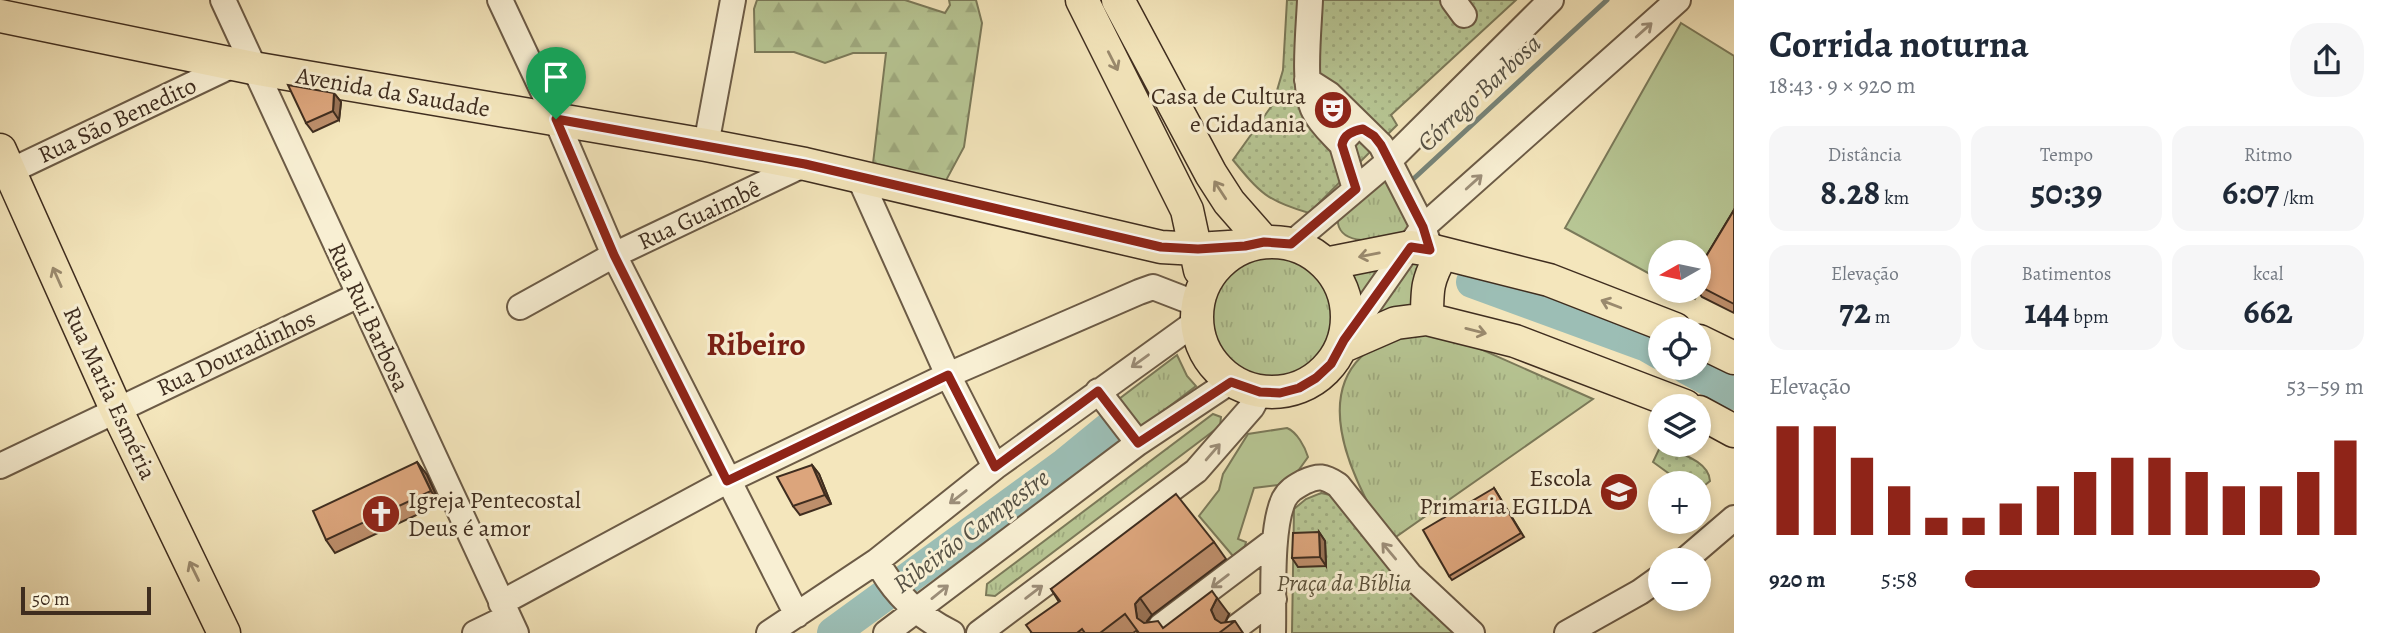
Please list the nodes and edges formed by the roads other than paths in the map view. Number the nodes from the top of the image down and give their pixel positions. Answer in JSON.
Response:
{"nodes":[{"id":1,"x":223,"y":0,"type":"edge"},
{"id":2,"x":500,"y":0,"type":"edge"},
{"id":3,"x":733,"y":0,"type":"edge"},
{"id":4,"x":1082,"y":0,"type":"edge"},
{"id":5,"x":1118,"y":0,"type":"edge"},
{"id":6,"x":1310,"y":0,"type":"edge"},
{"id":7,"x":1551,"y":0,"type":"edge"},
{"id":8,"x":1678,"y":0,"type":"edge"},
{"id":9,"x":0,"y":16,"type":"edge"},
{"id":10,"x":244,"y":66,"type":"junction"},
{"id":11,"x":1320,"y":99,"type":"junction"},
{"id":12,"x":556,"y":119,"type":"junction"},
{"id":13,"x":1363,"y":129,"type":"junction"},
{"id":14,"x":706,"y":145,"type":"junction"},
{"id":15,"x":1342,"y":145,"type":"junction"},
{"id":16,"x":1388,"y":162,"type":"junction"},
{"id":17,"x":805,"y":164,"type":"junction"},
{"id":18,"x":3,"y":166,"type":"edge"},
{"id":19,"x":859,"y":177,"type":"junction"},
{"id":20,"x":1356,"y":189,"type":"junction"},
{"id":21,"x":1267,"y":244,"type":"junction"},
{"id":22,"x":1426,"y":244,"type":"junction"},
{"id":23,"x":1198,"y":249,"type":"junction"},
{"id":24,"x":614,"y":255,"type":"junction"},
{"id":25,"x":1325,"y":264,"type":"junction"},
{"id":26,"x":359,"y":295,"type":"junction"},
{"id":27,"x":1199,"y":304,"type":"junction"},
{"id":28,"x":520,"y":307,"type":"dead end"},
{"id":29,"x":1648,"y":318,"type":"edge"},
{"id":30,"x":1427,"y":319,"type":"junction"},
{"id":31,"x":1342,"y":343,"type":"junction"},
{"id":32,"x":1711,"y":347,"type":"edge"},
{"id":33,"x":1734,"y":358,"type":"edge"},
{"id":34,"x":948,"y":375,"type":"junction"},
{"id":35,"x":1246,"y":387,"type":"junction"},
{"id":36,"x":1098,"y":391,"type":"junction"},
{"id":37,"x":1654,"y":394,"type":"edge"},
{"id":38,"x":116,"y":409,"type":"junction"},
{"id":39,"x":1711,"y":419,"type":"edge"},
{"id":40,"x":1734,"y":431,"type":"edge"},
{"id":41,"x":1138,"y":443,"type":"junction"},
{"id":42,"x":0,"y":466,"type":"edge"},
{"id":43,"x":995,"y":467,"type":"junction"},
{"id":44,"x":727,"y":481,"type":"junction"},
{"id":45,"x":1734,"y":518,"type":"edge"},
{"id":46,"x":1275,"y":540,"type":"junction"},
{"id":47,"x":1699,"y":548,"type":"edge"},
{"id":48,"x":880,"y":568,"type":"junction"},
{"id":49,"x":1648,"y":585,"type":"edge"},
{"id":50,"x":1273,"y":599,"type":"junction"},
{"id":51,"x":911,"y":607,"type":"junction"},
{"id":52,"x":797,"y":615,"type":"junction"},
{"id":53,"x":509,"y":618,"type":"edge"},
{"id":54,"x":1161,"y":626,"type":"edge"},
{"id":55,"x":1238,"y":626,"type":"dead end"},
{"id":56,"x":224,"y":633,"type":"edge"},
{"id":57,"x":475,"y":633,"type":"edge"},
{"id":58,"x":769,"y":633,"type":"edge"},
{"id":59,"x":886,"y":633,"type":"edge"},
{"id":60,"x":952,"y":633,"type":"edge"},
{"id":61,"x":979,"y":633,"type":"edge"},
{"id":62,"x":1273,"y":633,"type":"edge"},
{"id":63,"x":1472,"y":633,"type":"edge"},
{"id":64,"x":1567,"y":633,"type":"edge"}],
"edges":[{"from":1,"to":10,"type":"street","name":"Rua Rui Barbosa"},
{"from":2,"to":12,"type":"street"},
{"from":3,"to":14,"type":"street"},
{"from":4,"to":23,"type":"main road","one_way":true},
{"from":21,"to":5,"type":"main road","one_way":true},
{"from":6,"to":11,"type":"street"},
{"from":7,"to":16,"type":"street"},
{"from":22,"to":8,"type":"street","one_way":true},
{"from":9,"to":10,"type":"main road","name":"Avenida da Saudade"},
{"from":10,"to":12,"type":"main road","name":"Avenida da Saudade"},
{"from":10,"to":18,"type":"street","name":"Rua São Benedito"},
{"from":10,"to":26,"type":"street","name":"Rua Rui Barbosa"},
{"from":11,"to":13,"type":"street"},
{"from":11,"to":15,"type":"street"},
{"from":12,"to":14,"type":"main road","name":"Avenida da Saudade"},
{"from":12,"to":24,"type":"street"},
{"from":13,"to":15,"type":"street"},
{"from":13,"to":16,"type":"street"},
{"from":14,"to":17,"type":"main road","name":"Avenida da Saudade"},
{"from":15,"to":20,"type":"street"},
{"from":16,"to":20,"type":"street"},
{"from":16,"to":22,"type":"street"},
{"from":17,"to":19,"type":"main road","name":"Avenida da Saudade"},
{"from":17,"to":24,"type":"street","name":"Rua Guaimbê"},
{"from":38,"to":18,"type":"main road","name":"Rua Maria Esméria","one_way":true},
{"from":19,"to":23,"type":"main road","name":"Avenida da Saudade"},
{"from":19,"to":34,"type":"street"},
{"from":20,"to":21,"type":"street"},
{"from":21,"to":23,"type":"main road","name":"Avenida da Saudade"},
{"from":21,"to":25,"type":"main road"},
{"from":21,"to":27,"type":"main road"},
{"from":22,"to":25,"type":"main road","one_way":true},
{"from":29,"to":22,"type":"main road","one_way":true},
{"from":22,"to":30,"type":"main road"},
{"from":22,"to":31,"type":"street"},
{"from":23,"to":27,"type":"main road"},
{"from":24,"to":28,"type":"street","name":"Rua Guaimbê"},
{"from":24,"to":44,"type":"street"},
{"from":25,"to":31,"type":"main road"},
{"from":26,"to":38,"type":"street","name":"Rua Douradinhos"},
{"from":26,"to":53,"type":"street","name":"Rua Rui Barbosa"},
{"from":27,"to":34,"type":"street"},
{"from":27,"to":35,"type":"main road"},
{"from":27,"to":36,"type":"street","one_way":true},
{"from":30,"to":31,"type":"main road"},
{"from":30,"to":37,"type":"main road","one_way":true},
{"from":31,"to":35,"type":"main road"},
{"from":32,"to":33,"type":"main road"},
{"from":34,"to":43,"type":"street"},
{"from":34,"to":44,"type":"street"},
{"from":35,"to":41,"type":"street"},
{"from":61,"to":35,"type":"street","one_way":true},
{"from":36,"to":41,"type":"street"},
{"from":36,"to":43,"type":"street"},
{"from":38,"to":42,"type":"street","name":"Rua Douradinhos"},
{"from":56,"to":38,"type":"main road","name":"Rua Maria Esméria","one_way":true},
{"from":39,"to":40,"type":"main road"},
{"from":51,"to":41,"type":"street","one_way":true},
{"from":43,"to":48,"type":"street","one_way":true},
{"from":44,"to":52,"type":"street"},
{"from":44,"to":53,"type":"street"},
{"from":45,"to":47,"type":"street"},
{"from":46,"to":50,"type":"street"},
{"from":46,"to":54,"type":"street","one_way":true},
{"from":63,"to":46,"type":"street","one_way":true},
{"from":48,"to":51,"type":"street"},
{"from":48,"to":52,"type":"street"},
{"from":49,"to":64,"type":"street"},
{"from":50,"to":55,"type":"street"},
{"from":50,"to":62,"type":"street"},
{"from":51,"to":59,"type":"street"},
{"from":51,"to":60,"type":"street"},
{"from":52,"to":58,"type":"street"},
{"from":53,"to":57,"type":"street"}]}
